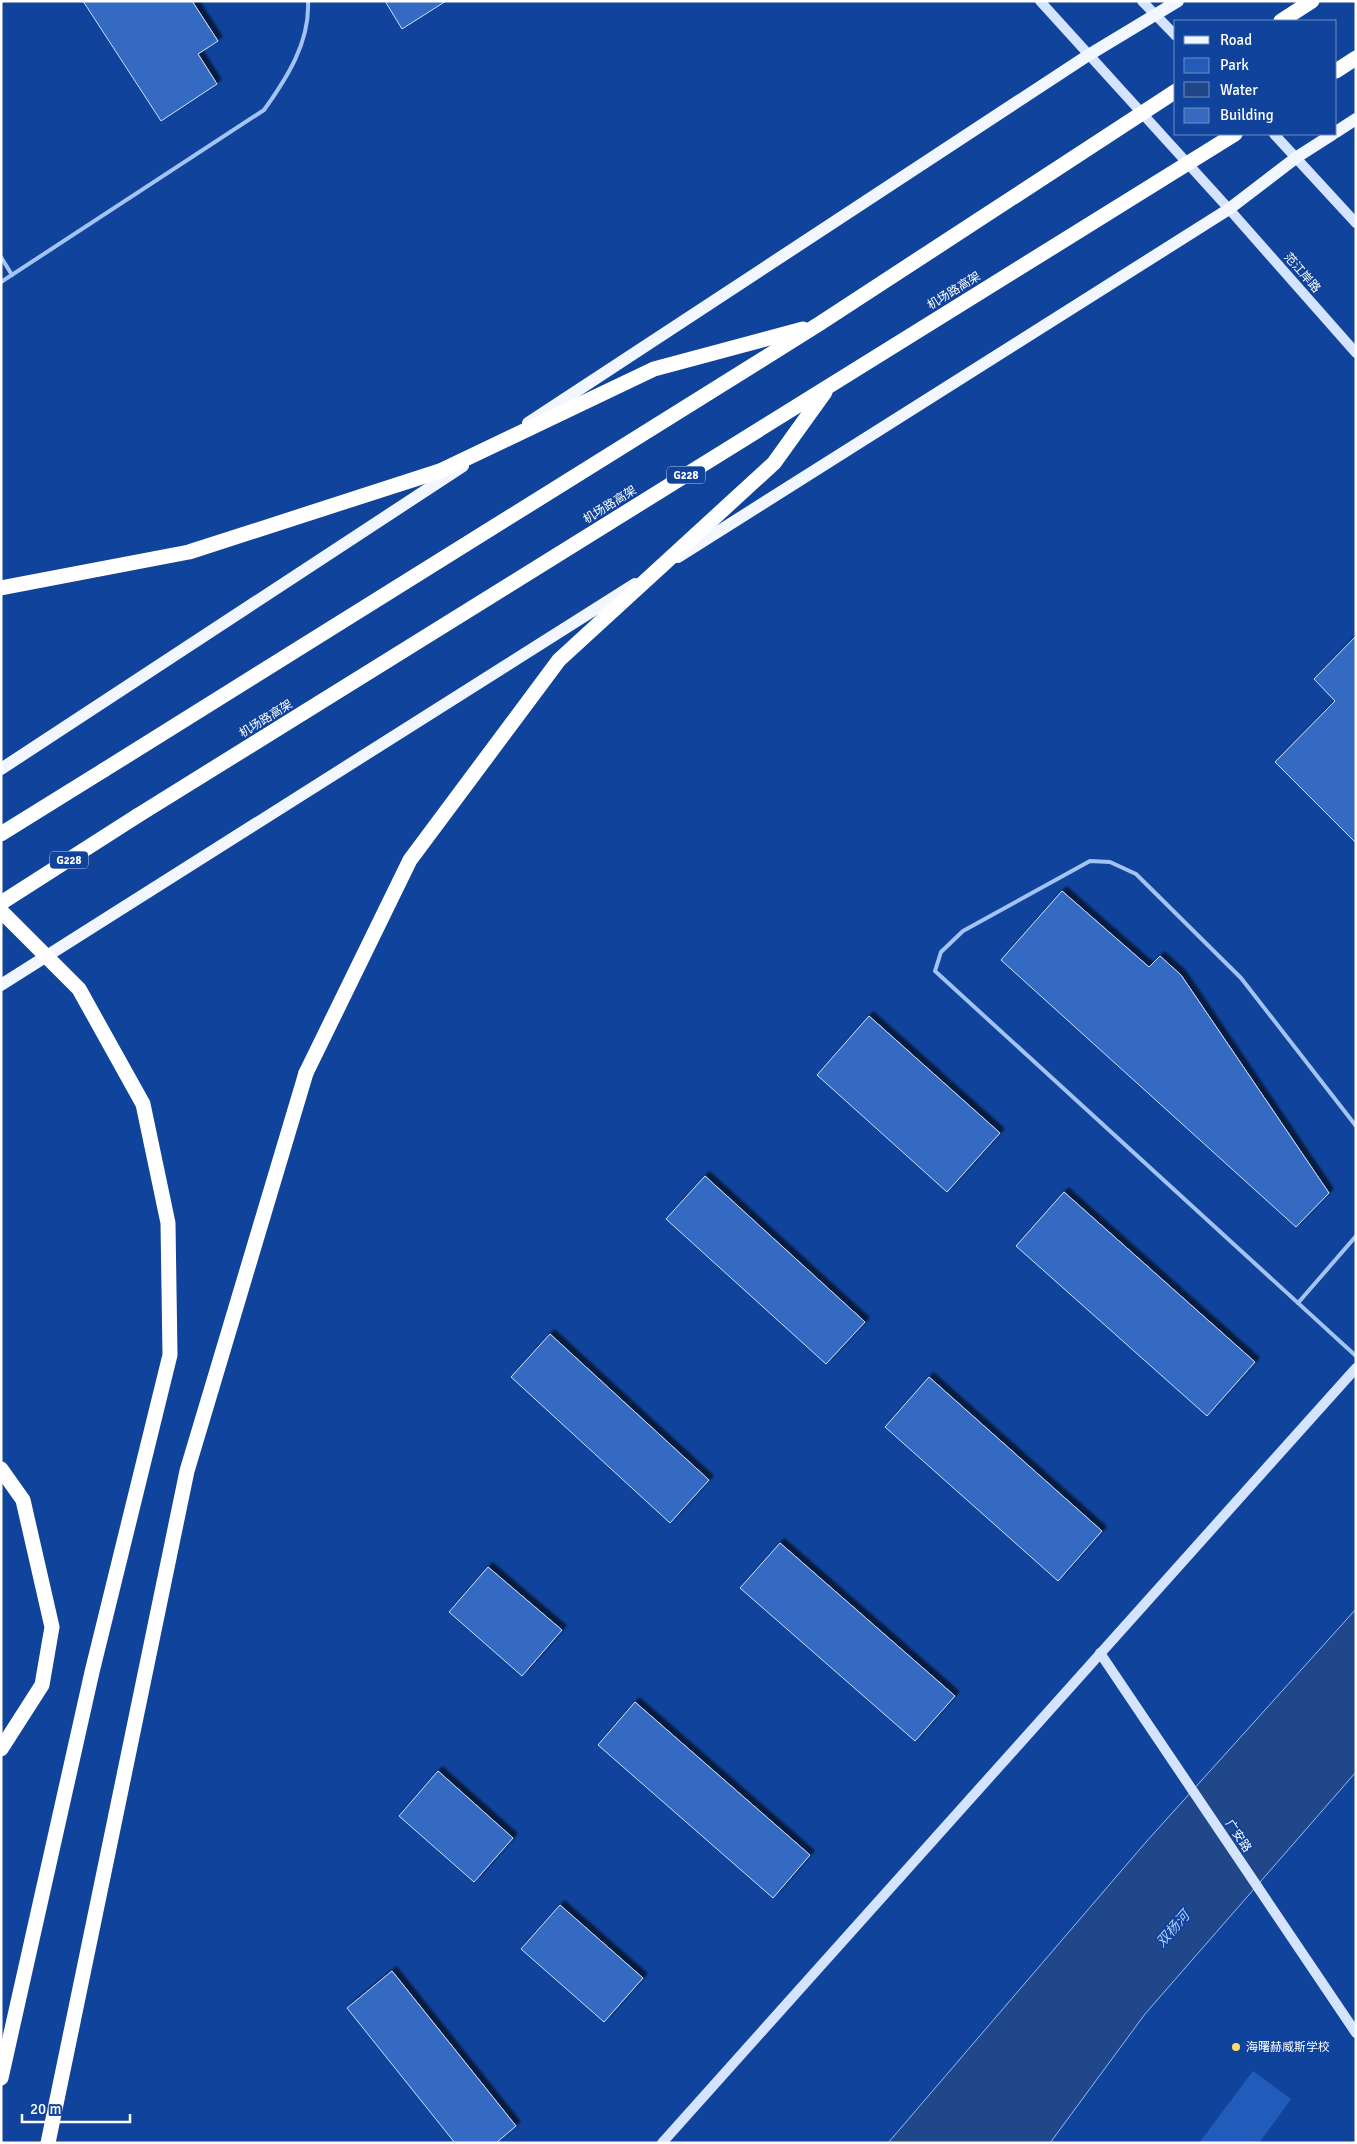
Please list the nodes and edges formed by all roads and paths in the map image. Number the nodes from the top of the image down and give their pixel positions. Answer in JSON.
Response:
{"nodes":[{"id":1,"x":308,"y":1,"type":"edge"},
{"id":2,"x":1040,"y":1,"type":"edge"},
{"id":3,"x":1142,"y":1,"type":"edge"},
{"id":4,"x":1178,"y":1,"type":"edge"},
{"id":5,"x":1312,"y":1,"type":"edge"},
{"id":6,"x":1155,"y":15,"type":"junction"},
{"id":7,"x":1284,"y":20,"type":"edge"},
{"id":8,"x":1174,"y":34,"type":"edge"},
{"id":9,"x":1088,"y":56,"type":"junction"},
{"id":10,"x":1356,"y":58,"type":"edge"},
{"id":11,"x":1337,"y":70,"type":"edge"},
{"id":12,"x":1174,"y":91,"type":"edge"},
{"id":13,"x":1356,"y":119,"type":"edge"},
{"id":14,"x":1337,"y":131,"type":"edge"},
{"id":15,"x":1233,"y":135,"type":"edge"},
{"id":16,"x":1275,"y":135,"type":"edge"},
{"id":17,"x":1331,"y":135,"type":"edge"},
{"id":18,"x":1298,"y":157,"type":"junction"},
{"id":19,"x":1229,"y":209,"type":"junction"},
{"id":20,"x":1356,"y":223,"type":"edge"},
{"id":21,"x":1,"y":257,"type":"edge"},
{"id":22,"x":12,"y":275,"type":"junction"},
{"id":23,"x":1,"y":282,"type":"edge"},
{"id":24,"x":819,"y":324,"type":"junction"},
{"id":25,"x":1356,"y":353,"type":"edge"},
{"id":26,"x":829,"y":386,"type":"junction"},
{"id":27,"x":1,"y":588,"type":"edge"},
{"id":28,"x":1,"y":768,"type":"edge"},
{"id":29,"x":1,"y":834,"type":"edge"},
{"id":30,"x":1,"y":903,"type":"edge"},
{"id":31,"x":1,"y":911,"type":"edge"},
{"id":32,"x":1,"y":985,"type":"edge"},
{"id":33,"x":1356,"y":1126,"type":"edge"},
{"id":34,"x":1356,"y":1236,"type":"edge"},
{"id":35,"x":1298,"y":1304,"type":"junction"},
{"id":36,"x":1356,"y":1356,"type":"edge"},
{"id":37,"x":1356,"y":1368,"type":"edge"},
{"id":38,"x":1,"y":1469,"type":"edge"},
{"id":39,"x":1100,"y":1653,"type":"junction"},
{"id":40,"x":1,"y":1748,"type":"edge"},
{"id":41,"x":1356,"y":2033,"type":"edge"},
{"id":42,"x":1,"y":2078,"type":"edge"},
{"id":43,"x":48,"y":2143,"type":"edge"},
{"id":44,"x":662,"y":2143,"type":"edge"}],
"edges":[{"from":1,"to":22,"type":"lane"},
{"from":2,"to":9,"type":"street","name":"范江岸路"},
{"from":3,"to":6,"type":"street"},
{"from":4,"to":6,"type":"main road"},
{"from":5,"to":7,"type":"highway"},
{"from":6,"to":8,"type":"street"},
{"from":6,"to":9,"type":"main road"},
{"from":9,"to":19,"type":"street","name":"范江岸路"},
{"from":9,"to":28,"type":"main road"},
{"from":10,"to":11,"type":"highway"},
{"from":12,"to":24,"type":"highway","bridge":true},
{"from":13,"to":14,"type":"main road"},
{"from":15,"to":26,"type":"highway","name":"机场路高架","number":"G228","bridge":true},
{"from":16,"to":18,"type":"street"},
{"from":17,"to":18,"type":"main road"},
{"from":18,"to":19,"type":"main road"},
{"from":18,"to":20,"type":"street"},
{"from":19,"to":25,"type":"street","name":"范江岸路"},
{"from":19,"to":32,"type":"main road"},
{"from":21,"to":22,"type":"lane"},
{"from":22,"to":23,"type":"lane"},
{"from":24,"to":27,"type":"highway","bridge":true},
{"from":24,"to":29,"type":"highway","bridge":true},
{"from":26,"to":30,"type":"highway","name":"机场路高架","number":"G228","bridge":true},
{"from":26,"to":43,"type":"highway","bridge":true},
{"from":31,"to":42,"type":"highway","bridge":true},
{"from":33,"to":35,"type":"lane"},
{"from":34,"to":35,"type":"lane"},
{"from":35,"to":36,"type":"lane"},
{"from":37,"to":39,"type":"street"},
{"from":38,"to":40,"type":"highway"},
{"from":39,"to":41,"type":"street","name":"广安路"},
{"from":39,"to":44,"type":"street"}]}
